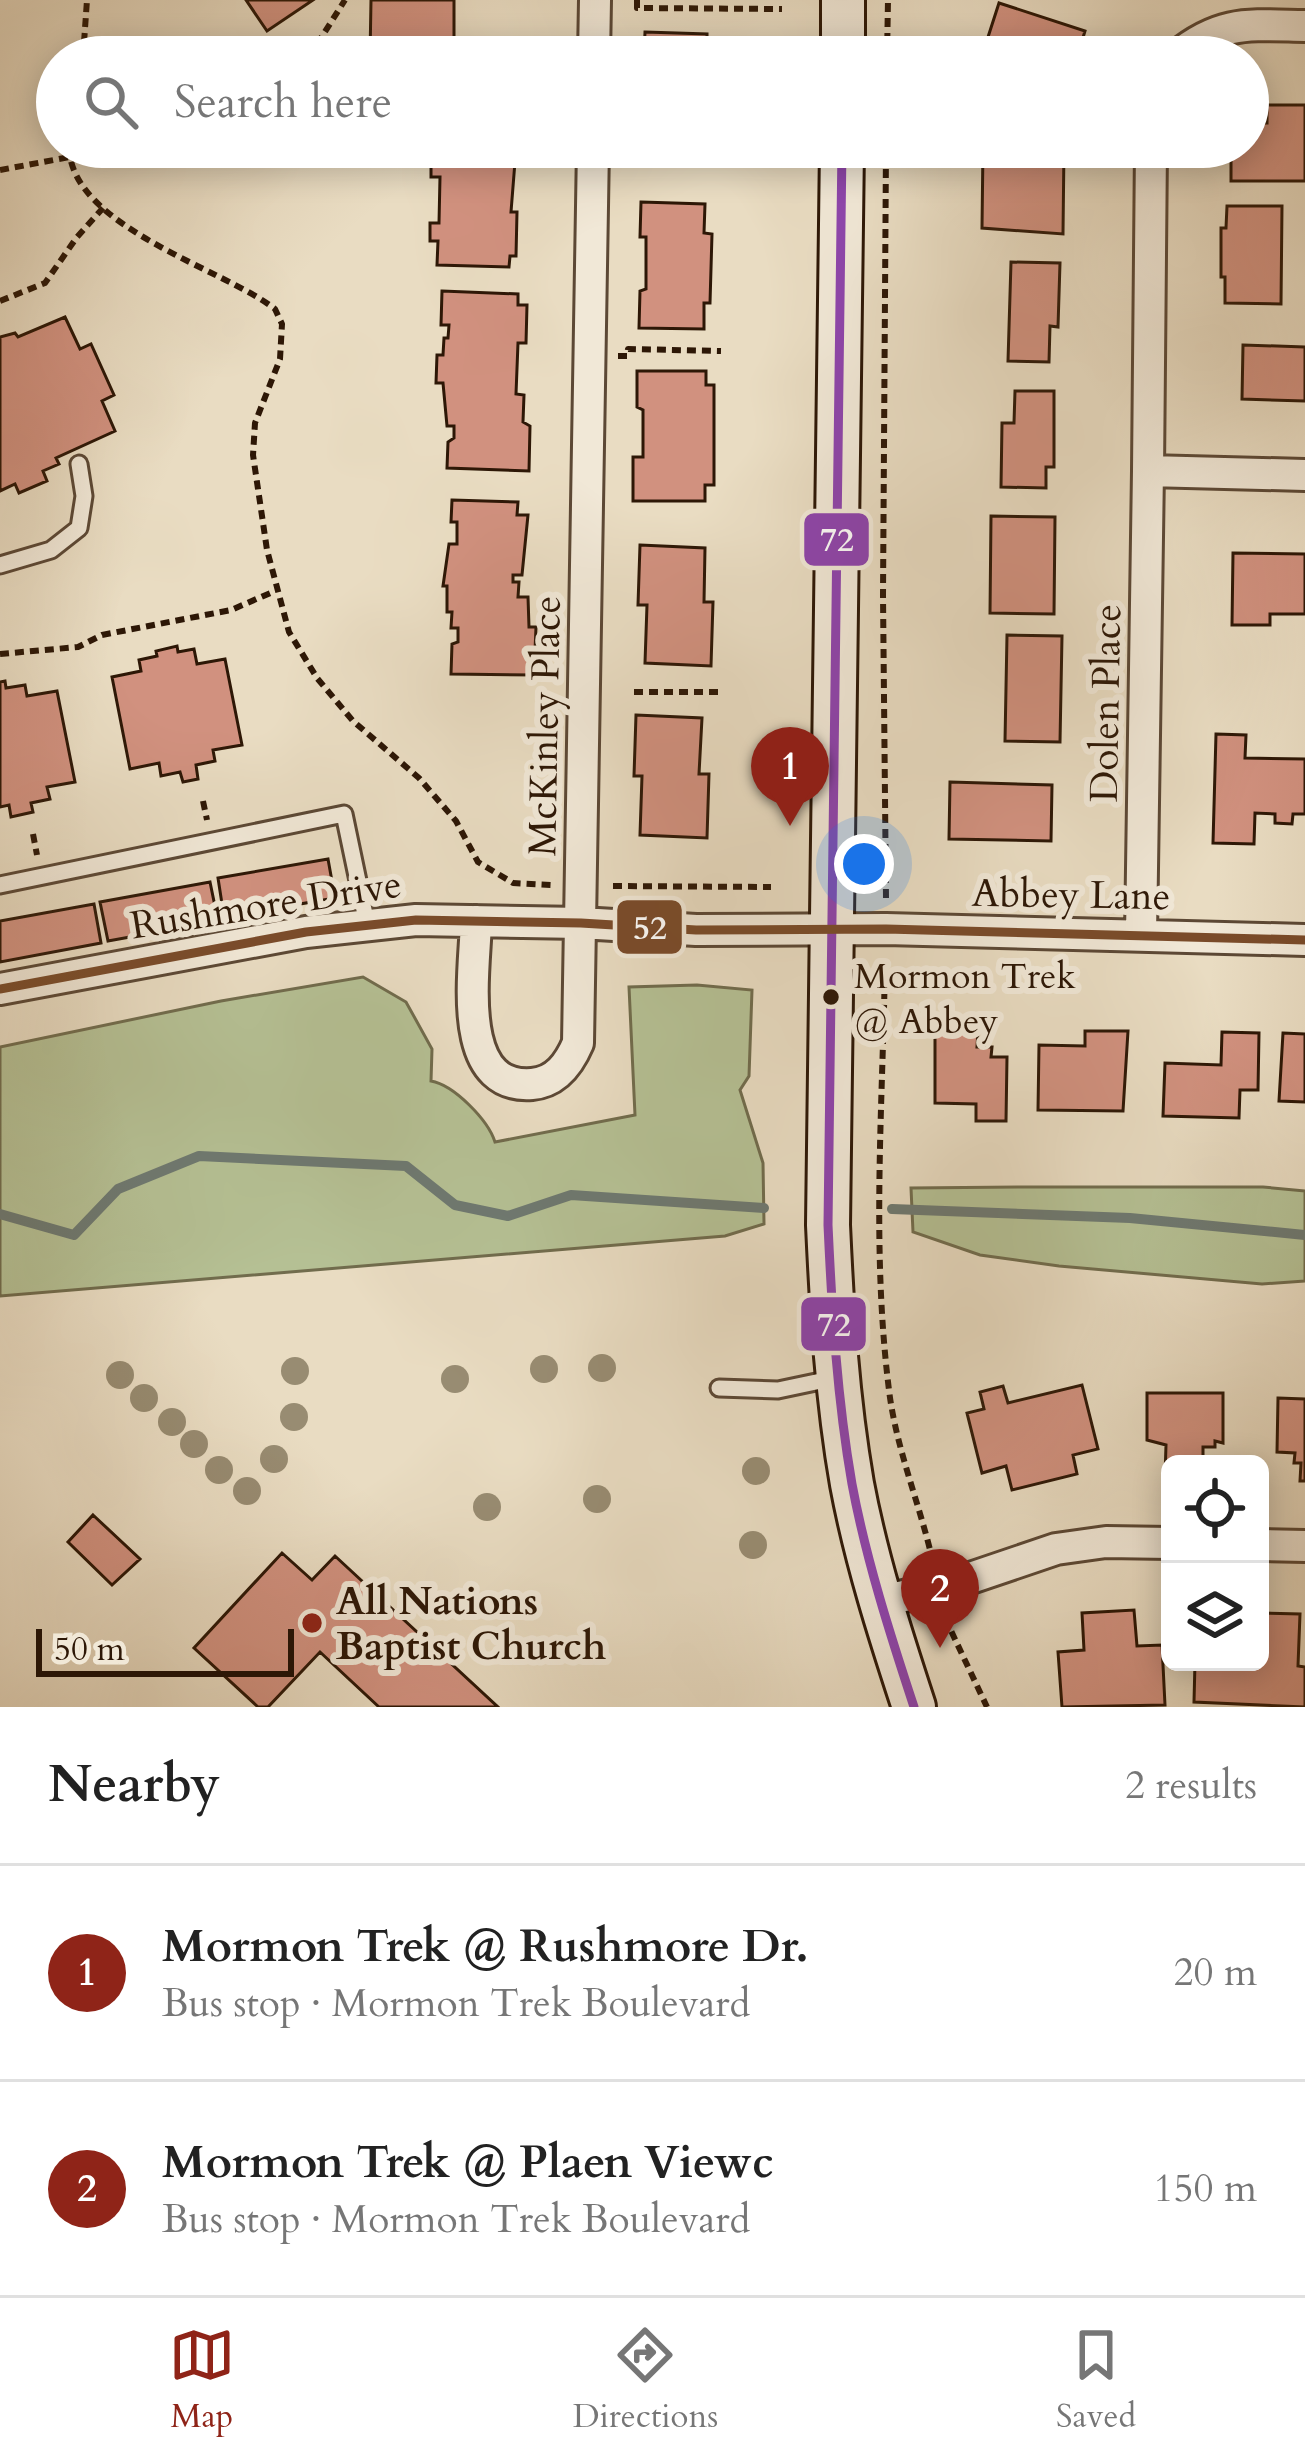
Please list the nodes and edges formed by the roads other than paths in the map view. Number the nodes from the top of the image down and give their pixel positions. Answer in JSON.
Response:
{"nodes":[{"id":1,"x":595,"y":0,"type":"edge"},
{"id":2,"x":844,"y":0,"type":"edge"},
{"id":3,"x":1305,"y":26,"type":"edge"},
{"id":4,"x":594,"y":36,"type":"edge"},
{"id":5,"x":843,"y":36,"type":"edge"},
{"id":6,"x":1203,"y":36,"type":"edge"},
{"id":7,"x":592,"y":168,"type":"edge"},
{"id":8,"x":842,"y":168,"type":"edge"},
{"id":9,"x":1151,"y":168,"type":"edge"},
{"id":10,"x":79,"y":464,"type":"dead end"},
{"id":11,"x":1148,"y":471,"type":"junction"},
{"id":12,"x":1305,"y":475,"type":"edge"},
{"id":13,"x":0,"y":565,"type":"edge"},
{"id":14,"x":0,"y":885,"type":"edge"},
{"id":15,"x":476,"y":921,"type":"junction"},
{"id":16,"x":581,"y":922,"type":"junction"},
{"id":17,"x":367,"y":924,"type":"junction"},
{"id":18,"x":835,"y":930,"type":"junction"},
{"id":19,"x":1141,"y":935,"type":"junction"},
{"id":20,"x":1305,"y":940,"type":"edge"},
{"id":21,"x":0,"y":989,"type":"edge"},
{"id":22,"x":838,"y":1377,"type":"junction"},
{"id":23,"x":719,"y":1388,"type":"dead end"},
{"id":24,"x":1161,"y":1543,"type":"edge"},
{"id":25,"x":1269,"y":1545,"type":"edge"},
{"id":26,"x":1305,"y":1546,"type":"edge"},
{"id":27,"x":880,"y":1601,"type":"junction"},
{"id":28,"x":914,"y":1707,"type":"edge"}],
"edges":[{"from":1,"to":4,"type":"street"},
{"from":2,"to":5,"type":"main road"},
{"from":3,"to":6,"type":"street"},
{"from":7,"to":16,"type":"street","name":"McKinley Place"},
{"from":8,"to":18,"type":"main road"},
{"from":9,"to":11,"type":"street","name":"Dolen Place"},
{"from":10,"to":13,"type":"lane"},
{"from":11,"to":12,"type":"street"},
{"from":11,"to":19,"type":"street","name":"Dolen Place"},
{"from":14,"to":17,"type":"lane"},
{"from":15,"to":16,"type":"street","name":"Rushmore Drive"},
{"from":15,"to":16,"type":"street","name":"McKinley Place"},
{"from":15,"to":17,"type":"street","name":"Rushmore Drive"},
{"from":16,"to":18,"type":"street","name":"Rushmore Drive"},
{"from":17,"to":21,"type":"street","name":"Rushmore Drive"},
{"from":18,"to":19,"type":"street","name":"Abbey Lane"},
{"from":18,"to":22,"type":"main road"},
{"from":19,"to":20,"type":"street","name":"Abbey Lane"},
{"from":22,"to":23,"type":"lane"},
{"from":22,"to":27,"type":"main road"},
{"from":24,"to":27,"type":"street"},
{"from":25,"to":26,"type":"street"},
{"from":27,"to":28,"type":"main road"}]}
